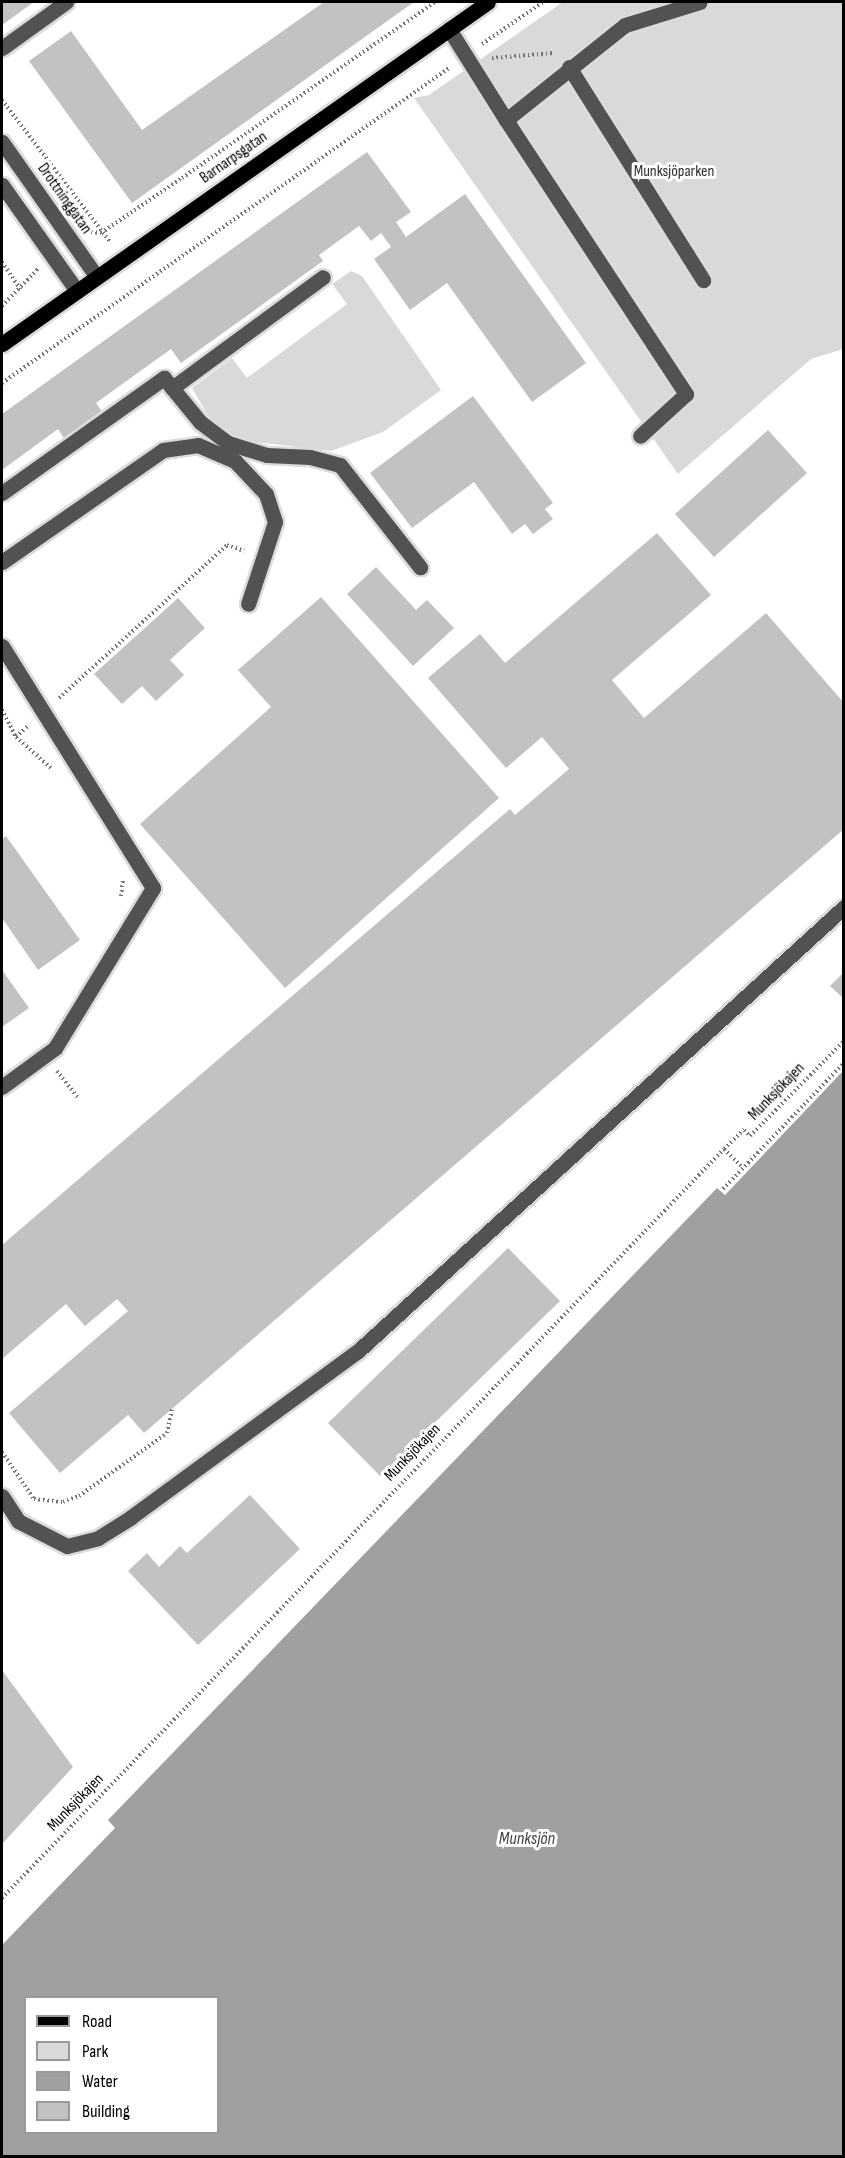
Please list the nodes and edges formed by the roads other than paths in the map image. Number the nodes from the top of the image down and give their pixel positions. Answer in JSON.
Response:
{"nodes":[{"id":1,"x":66,"y":2,"type":"edge"},
{"id":2,"x":488,"y":2,"type":"edge"},
{"id":3,"x":700,"y":2,"type":"edge"},
{"id":4,"x":449,"y":28,"type":"junction"},
{"id":5,"x":2,"y":48,"type":"edge"},
{"id":6,"x":568,"y":67,"type":"junction"},
{"id":7,"x":506,"y":120,"type":"junction"},
{"id":8,"x":2,"y":142,"type":"edge"},
{"id":9,"x":2,"y":185,"type":"edge"},
{"id":10,"x":97,"y":277,"type":"junction"},
{"id":11,"x":323,"y":277,"type":"dead end"},
{"id":12,"x":702,"y":280,"type":"dead end"},
{"id":13,"x":77,"y":291,"type":"junction"},
{"id":14,"x":2,"y":344,"type":"edge"},
{"id":15,"x":172,"y":388,"type":"junction"},
{"id":16,"x":640,"y":436,"type":"dead end"},
{"id":17,"x":2,"y":493,"type":"edge"},
{"id":18,"x":2,"y":562,"type":"edge"},
{"id":19,"x":420,"y":567,"type":"dead end"},
{"id":20,"x":248,"y":604,"type":"dead end"},
{"id":21,"x":2,"y":646,"type":"edge"},
{"id":22,"x":843,"y":907,"type":"edge"},
{"id":23,"x":2,"y":1087,"type":"edge"},
{"id":24,"x":2,"y":1496,"type":"edge"}],
"edges":[{"from":1,"to":5,"type":"street"},
{"from":2,"to":4,"type":"main road","name":"Barnarpsgatan"},
{"from":3,"to":6,"type":"street"},
{"from":4,"to":7,"type":"street"},
{"from":4,"to":10,"type":"main road","name":"Barnarpsgatan"},
{"from":6,"to":7,"type":"street"},
{"from":6,"to":12,"type":"street"},
{"from":7,"to":16,"type":"street"},
{"from":8,"to":10,"type":"street","name":"Drottninggatan"},
{"from":9,"to":13,"type":"street"},
{"from":10,"to":13,"type":"main road","name":"Barnarpsgatan"},
{"from":11,"to":15,"type":"street"},
{"from":13,"to":14,"type":"main road","name":"Barnarpsgatan"},
{"from":15,"to":17,"type":"street"},
{"from":15,"to":19,"type":"street"},
{"from":18,"to":20,"type":"street"},
{"from":21,"to":23,"type":"street"},
{"from":22,"to":24,"type":"street"}]}
